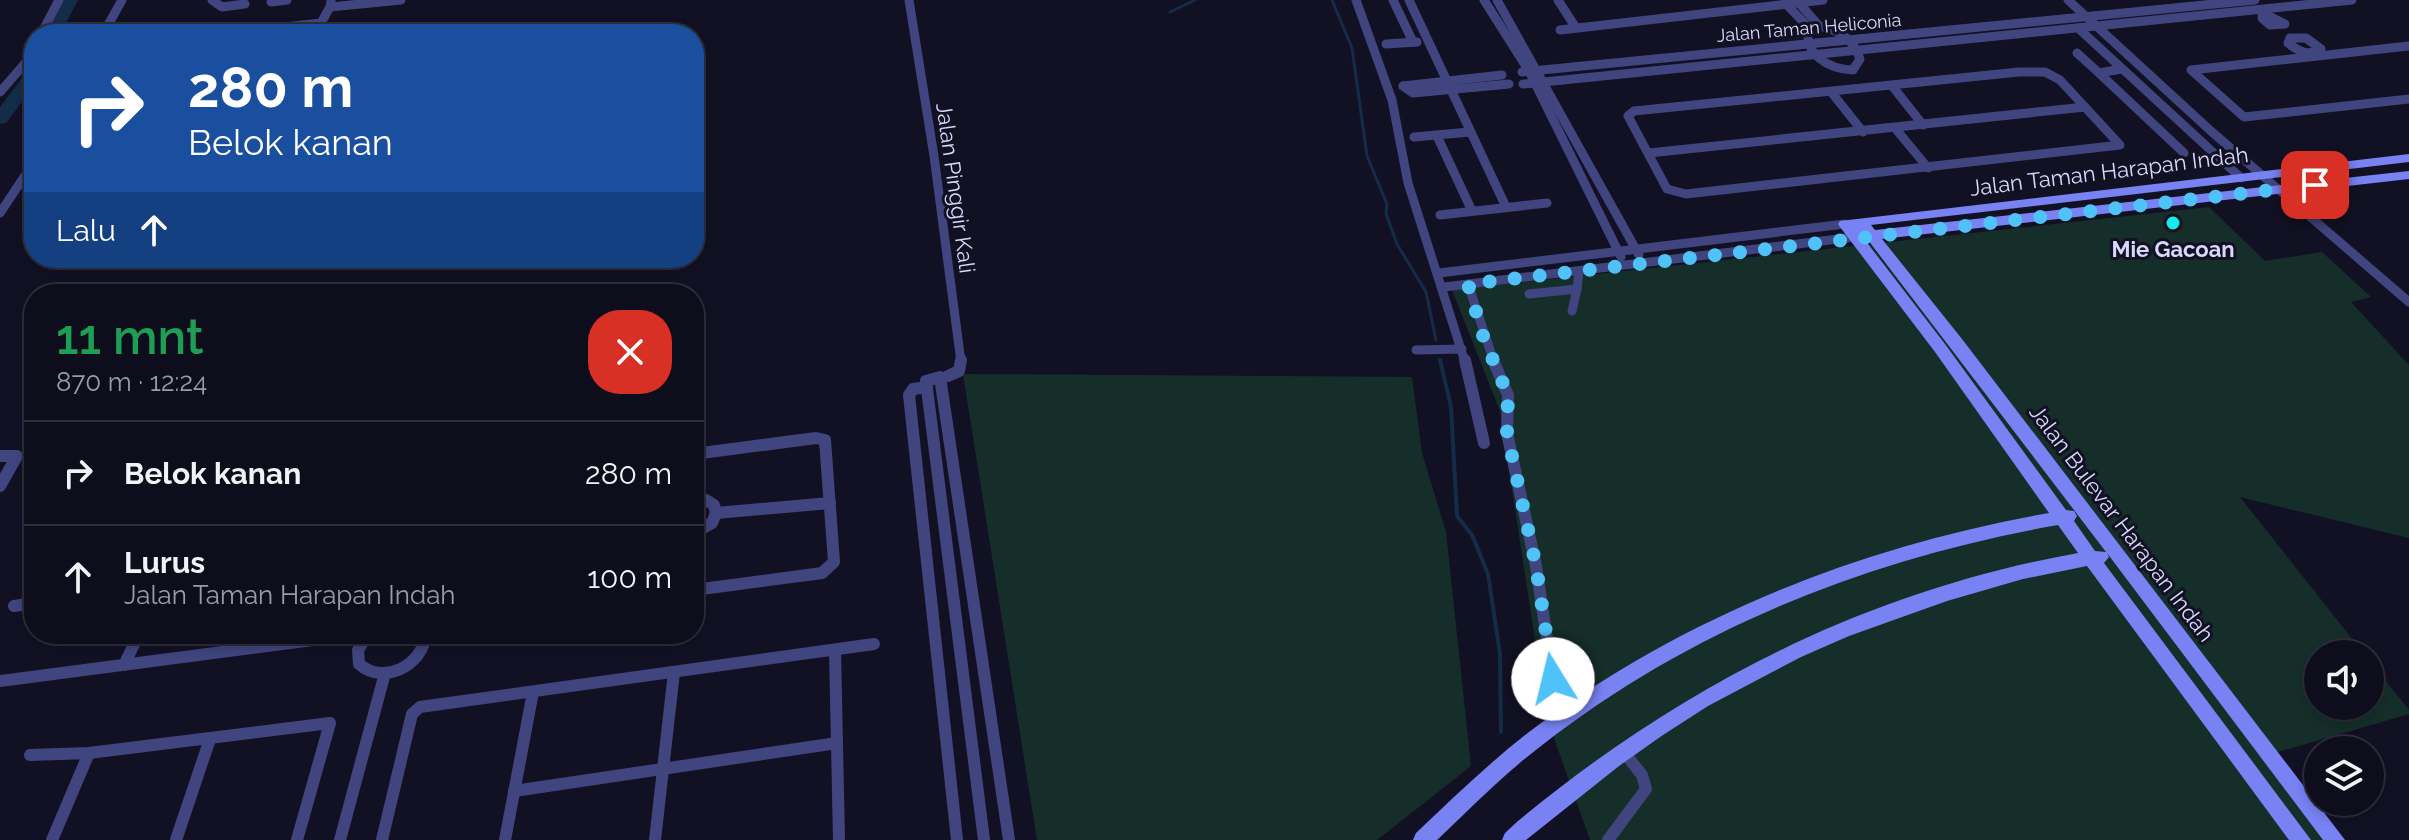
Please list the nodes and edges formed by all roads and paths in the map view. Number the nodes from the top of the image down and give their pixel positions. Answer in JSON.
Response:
{"nodes":[{"id":1,"x":59,"y":0,"type":"edge"},
{"id":2,"x":122,"y":0,"type":"edge"},
{"id":3,"x":212,"y":0,"type":"edge"},
{"id":4,"x":287,"y":0,"type":"edge"},
{"id":5,"x":401,"y":0,"type":"edge"},
{"id":6,"x":909,"y":0,"type":"edge"},
{"id":7,"x":1356,"y":0,"type":"edge"},
{"id":8,"x":1393,"y":0,"type":"edge"},
{"id":9,"x":1409,"y":0,"type":"edge"},
{"id":10,"x":1484,"y":0,"type":"edge"},
{"id":11,"x":1497,"y":0,"type":"edge"},
{"id":12,"x":1558,"y":0,"type":"edge"},
{"id":13,"x":1820,"y":0,"type":"edge"},
{"id":14,"x":2068,"y":0,"type":"edge"},
{"id":15,"x":2255,"y":0,"type":"edge"},
{"id":16,"x":2352,"y":0,"type":"edge"},
{"id":17,"x":271,"y":2,"type":"edge"},
{"id":18,"x":1770,"y":3,"type":"edge"},
{"id":19,"x":1799,"y":3,"type":"junction"},
{"id":20,"x":245,"y":4,"type":"dead end"},
{"id":21,"x":334,"y":4,"type":"edge"},
{"id":22,"x":1786,"y":4,"type":"junction"},
{"id":23,"x":2263,"y":13,"type":"junction"},
{"id":24,"x":2088,"y":17,"type":"junction"},
{"id":25,"x":2099,"y":21,"type":"junction"},
{"id":26,"x":46,"y":24,"type":"edge"},
{"id":27,"x":109,"y":24,"type":"edge"},
{"id":28,"x":314,"y":24,"type":"edge"},
{"id":29,"x":1819,"y":26,"type":"junction"},
{"id":30,"x":1808,"y":27,"type":"junction"},
{"id":31,"x":1576,"y":28,"type":"junction"},
{"id":32,"x":2078,"y":28,"type":"junction"},
{"id":33,"x":1560,"y":30,"type":"dead end"},
{"id":34,"x":1428,"y":41,"type":"junction"},
{"id":35,"x":1851,"y":41,"type":"junction"},
{"id":36,"x":1413,"y":42,"type":"junction"},
{"id":37,"x":1386,"y":44,"type":"dead end"},
{"id":38,"x":1808,"y":44,"type":"junction"},
{"id":39,"x":2409,"y":46,"type":"edge"},
{"id":40,"x":1858,"y":51,"type":"junction"},
{"id":41,"x":2077,"y":53,"type":"dead end"},
{"id":42,"x":1815,"y":55,"type":"junction"},
{"id":43,"x":2317,"y":55,"type":"junction"},
{"id":44,"x":24,"y":64,"type":"edge"},
{"id":45,"x":2122,"y":69,"type":"junction"},
{"id":46,"x":1853,"y":70,"type":"junction"},
{"id":47,"x":1529,"y":71,"type":"junction"},
{"id":48,"x":1841,"y":71,"type":"junction"},
{"id":49,"x":2099,"y":73,"type":"junction"},
{"id":50,"x":1502,"y":75,"type":"junction"},
{"id":51,"x":1476,"y":82,"type":"junction"},
{"id":52,"x":1539,"y":82,"type":"junction"},
{"id":53,"x":1509,"y":84,"type":"junction"},
{"id":54,"x":1523,"y":84,"type":"junction"},
{"id":55,"x":1450,"y":85,"type":"junction"},
{"id":56,"x":1893,"y":87,"type":"junction"},
{"id":57,"x":1868,"y":89,"type":"junction"},
{"id":58,"x":1856,"y":90,"type":"junction"},
{"id":59,"x":0,"y":92,"type":"edge"},
{"id":60,"x":1832,"y":93,"type":"junction"},
{"id":61,"x":2409,"y":99,"type":"edge"},
{"id":62,"x":2085,"y":107,"type":"junction"},
{"id":63,"x":1923,"y":125,"type":"junction"},
{"id":64,"x":1895,"y":128,"type":"junction"},
{"id":65,"x":1470,"y":132,"type":"junction"},
{"id":66,"x":1863,"y":132,"type":"junction"},
{"id":67,"x":1437,"y":136,"type":"junction"},
{"id":68,"x":1414,"y":137,"type":"dead end"},
{"id":69,"x":1649,"y":153,"type":"junction"},
{"id":70,"x":2184,"y":153,"type":"dead end"},
{"id":71,"x":2409,"y":158,"type":"edge"},
{"id":72,"x":1928,"y":168,"type":"junction"},
{"id":73,"x":2409,"y":175,"type":"edge"},
{"id":74,"x":2263,"y":176,"type":"junction"},
{"id":75,"x":24,"y":177,"type":"edge"},
{"id":76,"x":2241,"y":178,"type":"junction"},
{"id":77,"x":2278,"y":189,"type":"junction"},
{"id":78,"x":1547,"y":203,"type":"dead end"},
{"id":79,"x":1506,"y":207,"type":"junction"},
{"id":80,"x":1472,"y":211,"type":"junction"},
{"id":81,"x":0,"y":213,"type":"edge"},
{"id":82,"x":1440,"y":215,"type":"dead end"},
{"id":83,"x":1858,"y":229,"type":"junction"},
{"id":84,"x":1636,"y":250,"type":"junction"},
{"id":85,"x":1619,"y":252,"type":"junction"},
{"id":86,"x":1643,"y":263,"type":"junction"},
{"id":87,"x":1625,"y":265,"type":"junction"},
{"id":88,"x":1579,"y":271,"type":"junction"},
{"id":89,"x":1439,"y":273,"type":"junction"},
{"id":90,"x":1468,"y":284,"type":"junction"},
{"id":91,"x":1444,"y":287,"type":"junction"},
{"id":92,"x":1577,"y":289,"type":"junction"},
{"id":93,"x":1529,"y":294,"type":"dead end"},
{"id":94,"x":2409,"y":302,"type":"edge"},
{"id":95,"x":1572,"y":311,"type":"dead end"},
{"id":96,"x":1462,"y":349,"type":"junction"},
{"id":97,"x":1416,"y":350,"type":"dead end"},
{"id":98,"x":948,"y":376,"type":"dead end"},
{"id":99,"x":927,"y":387,"type":"junction"},
{"id":100,"x":1484,"y":443,"type":"dead end"},
{"id":101,"x":704,"y":452,"type":"edge"},
{"id":102,"x":0,"y":456,"type":"edge"},
{"id":103,"x":0,"y":486,"type":"edge"},
{"id":104,"x":704,"y":500,"type":"edge"},
{"id":105,"x":830,"y":503,"type":"junction"},
{"id":106,"x":716,"y":513,"type":"junction"},
{"id":107,"x":2085,"y":513,"type":"junction"},
{"id":108,"x":2061,"y":517,"type":"junction"},
{"id":109,"x":704,"y":527,"type":"edge"},
{"id":110,"x":2117,"y":555,"type":"junction"},
{"id":111,"x":2091,"y":558,"type":"junction"},
{"id":112,"x":704,"y":589,"type":"edge"},
{"id":113,"x":24,"y":604,"type":"edge"},
{"id":114,"x":14,"y":606,"type":"dead end"},
{"id":115,"x":134,"y":644,"type":"edge"},
{"id":116,"x":283,"y":644,"type":"edge"},
{"id":117,"x":362,"y":644,"type":"edge"},
{"id":118,"x":425,"y":644,"type":"edge"},
{"id":119,"x":874,"y":644,"type":"dead end"},
{"id":120,"x":835,"y":650,"type":"junction"},
{"id":121,"x":124,"y":665,"type":"junction"},
{"id":122,"x":674,"y":672,"type":"junction"},
{"id":123,"x":385,"y":673,"type":"junction"},
{"id":124,"x":0,"y":681,"type":"edge"},
{"id":125,"x":533,"y":692,"type":"junction"},
{"id":126,"x":1568,"y":714,"type":"junction"},
{"id":127,"x":210,"y":739,"type":"junction"},
{"id":128,"x":837,"y":743,"type":"junction"},
{"id":129,"x":1623,"y":751,"type":"junction"},
{"id":130,"x":89,"y":753,"type":"junction"},
{"id":131,"x":30,"y":755,"type":"dead end"},
{"id":132,"x":664,"y":769,"type":"junction"},
{"id":133,"x":514,"y":791,"type":"junction"},
{"id":134,"x":1515,"y":836,"type":"edge"},
{"id":135,"x":52,"y":840,"type":"edge"},
{"id":136,"x":176,"y":840,"type":"edge"},
{"id":137,"x":297,"y":840,"type":"edge"},
{"id":138,"x":340,"y":840,"type":"edge"},
{"id":139,"x":382,"y":840,"type":"edge"},
{"id":140,"x":505,"y":840,"type":"edge"},
{"id":141,"x":655,"y":840,"type":"edge"},
{"id":142,"x":839,"y":840,"type":"edge"},
{"id":143,"x":957,"y":840,"type":"edge"},
{"id":144,"x":984,"y":840,"type":"edge"},
{"id":145,"x":1009,"y":840,"type":"edge"},
{"id":146,"x":1423,"y":840,"type":"edge"},
{"id":147,"x":1608,"y":840,"type":"edge"},
{"id":148,"x":2301,"y":840,"type":"edge"},
{"id":149,"x":2335,"y":840,"type":"edge"}],
"edges":[{"from":1,"to":26,"type":"street"},
{"from":2,"to":27,"type":"street"},
{"from":3,"to":20,"type":"street"},
{"from":4,"to":17,"type":"street"},
{"from":5,"to":21,"type":"street"},
{"from":6,"to":98,"type":"street","name":"Jalan Pinggir Kali"},
{"from":7,"to":89,"type":"street"},
{"from":8,"to":36,"type":"street"},
{"from":9,"to":34,"type":"street"},
{"from":10,"to":47,"type":"street"},
{"from":11,"to":47,"type":"street"},
{"from":12,"to":31,"type":"street"},
{"from":13,"to":19,"type":"street"},
{"from":14,"to":24,"type":"street"},
{"from":15,"to":25,"type":"street"},
{"from":16,"to":23,"type":"street"},
{"from":18,"to":22,"type":"street"},
{"from":18,"to":31,"type":"street"},
{"from":19,"to":22,"type":"street"},
{"from":19,"to":29,"type":"street"},
{"from":21,"to":28,"type":"street"},
{"from":22,"to":30,"type":"street"},
{"from":23,"to":25,"type":"street"},
{"from":23,"to":43,"type":"street"},
{"from":24,"to":25,"type":"street"},
{"from":24,"to":35,"type":"street","name":"Jalan Taman Heliconia"},
{"from":25,"to":32,"type":"street","name":"Jalan Taman Heliconia"},
{"from":25,"to":74,"type":"street"},
{"from":29,"to":30,"type":"street"},
{"from":29,"to":35,"type":"street"},
{"from":30,"to":38,"type":"street"},
{"from":31,"to":33,"type":"street"},
{"from":32,"to":40,"type":"street","name":"Jalan Taman Heliconia"},
{"from":32,"to":45,"type":"street"},
{"from":34,"to":36,"type":"street"},
{"from":34,"to":55,"type":"street"},
{"from":35,"to":38,"type":"street","name":"Jalan Taman Heliconia"},
{"from":35,"to":40,"type":"street"},
{"from":36,"to":37,"type":"street"},
{"from":38,"to":42,"type":"street"},
{"from":38,"to":47,"type":"street","name":"Jalan Taman Heliconia"},
{"from":39,"to":43,"type":"street"},
{"from":40,"to":42,"type":"street","name":"Jalan Taman Heliconia"},
{"from":40,"to":46,"type":"street"},
{"from":41,"to":49,"type":"street"},
{"from":42,"to":48,"type":"street"},
{"from":42,"to":52,"type":"street","name":"Jalan Taman Heliconia"},
{"from":43,"to":61,"type":"street"},
{"from":44,"to":59,"type":"street"},
{"from":45,"to":49,"type":"street"},
{"from":45,"to":76,"type":"street"},
{"from":46,"to":48,"type":"street"},
{"from":46,"to":57,"type":"street"},
{"from":47,"to":50,"type":"street","name":"Jalan Taman Heliconia"},
{"from":47,"to":52,"type":"street"},
{"from":47,"to":54,"type":"street"},
{"from":48,"to":58,"type":"street"},
{"from":49,"to":70,"type":"street"},
{"from":50,"to":51,"type":"street","name":"Jalan Taman Heliconia"},
{"from":50,"to":53,"type":"street"},
{"from":51,"to":53,"type":"street","name":"Jalan Taman Heliconia"},
{"from":51,"to":55,"type":"street"},
{"from":52,"to":54,"type":"street","name":"Jalan Taman Heliconia"},
{"from":52,"to":84,"type":"street"},
{"from":52,"to":85,"type":"street"},
{"from":53,"to":54,"type":"street","name":"Jalan Taman Heliconia"},
{"from":55,"to":65,"type":"street"},
{"from":56,"to":57,"type":"street"},
{"from":56,"to":62,"type":"street"},
{"from":56,"to":63,"type":"street"},
{"from":57,"to":58,"type":"street"},
{"from":58,"to":60,"type":"street"},
{"from":60,"to":66,"type":"street"},
{"from":60,"to":69,"type":"street"},
{"from":62,"to":63,"type":"street"},
{"from":62,"to":72,"type":"street"},
{"from":63,"to":64,"type":"street"},
{"from":64,"to":66,"type":"street"},
{"from":64,"to":72,"type":"street"},
{"from":65,"to":67,"type":"street"},
{"from":65,"to":79,"type":"street"},
{"from":66,"to":69,"type":"street"},
{"from":67,"to":68,"type":"street"},
{"from":67,"to":80,"type":"street"},
{"from":69,"to":72,"type":"street"},
{"from":71,"to":74,"type":"street","name":"Jalan Taman Harapan Indah"},
{"from":73,"to":77,"type":"street","name":"Jalan Taman Harapan Indah"},
{"from":74,"to":76,"type":"street","name":"Jalan Taman Harapan Indah"},
{"from":74,"to":77,"type":"street"},
{"from":75,"to":81,"type":"street"},
{"from":76,"to":83,"type":"street","name":"Jalan Taman Harapan Indah"},
{"from":77,"to":83,"type":"street","name":"Jalan Taman Harapan Indah"},
{"from":77,"to":94,"type":"street"},
{"from":78,"to":79,"type":"street"},
{"from":79,"to":80,"type":"street"},
{"from":80,"to":82,"type":"street"},
{"from":83,"to":84,"type":"street","name":"Jalan Taman Harapan Indah"},
{"from":83,"to":86,"type":"street","name":"Jalan Taman Harapan Indah"},
{"from":83,"to":107,"type":"street","name":"Jalan Bulevar Harapan Indah"},
{"from":83,"to":108,"type":"street","name":"Jalan Bulevar Harapan Indah"},
{"from":84,"to":85,"type":"street","name":"Jalan Taman Harapan Indah"},
{"from":84,"to":86,"type":"street"},
{"from":85,"to":87,"type":"street"},
{"from":85,"to":89,"type":"street","name":"Jalan Taman Harapan Indah"},
{"from":86,"to":87,"type":"street"},
{"from":87,"to":88,"type":"street"},
{"from":88,"to":90,"type":"street"},
{"from":88,"to":92,"type":"street"},
{"from":89,"to":91,"type":"street"},
{"from":90,"to":91,"type":"street"},
{"from":90,"to":126,"type":"street"},
{"from":91,"to":96,"type":"street"},
{"from":92,"to":93,"type":"street"},
{"from":92,"to":95,"type":"street"},
{"from":96,"to":97,"type":"street"},
{"from":96,"to":100,"type":"street"},
{"from":99,"to":143,"type":"street"},
{"from":99,"to":144,"type":"street"},
{"from":99,"to":145,"type":"street"},
{"from":101,"to":105,"type":"street"},
{"from":102,"to":103,"type":"street"},
{"from":104,"to":106,"type":"street"},
{"from":105,"to":106,"type":"street"},
{"from":105,"to":112,"type":"street"},
{"from":106,"to":109,"type":"street"},
{"from":107,"to":108,"type":"street"},
{"from":107,"to":110,"type":"street","name":"Jalan Bulevar Harapan Indah"},
{"from":108,"to":111,"type":"street","name":"Jalan Bulevar Harapan Indah"},
{"from":108,"to":126,"type":"street"},
{"from":110,"to":111,"type":"street"},
{"from":110,"to":149,"type":"street","name":"Jalan Bulevar Harapan Indah"},
{"from":111,"to":129,"type":"street"},
{"from":111,"to":148,"type":"street","name":"Jalan Bulevar Harapan Indah"},
{"from":113,"to":114,"type":"street"},
{"from":115,"to":121,"type":"street"},
{"from":116,"to":121,"type":"street"},
{"from":117,"to":123,"type":"street"},
{"from":118,"to":123,"type":"street"},
{"from":119,"to":120,"type":"street"},
{"from":120,"to":122,"type":"street"},
{"from":120,"to":128,"type":"street"},
{"from":121,"to":124,"type":"street"},
{"from":122,"to":125,"type":"street"},
{"from":122,"to":132,"type":"street"},
{"from":123,"to":138,"type":"street"},
{"from":125,"to":133,"type":"street"},
{"from":125,"to":139,"type":"street"},
{"from":126,"to":146,"type":"street"},
{"from":127,"to":130,"type":"street"},
{"from":127,"to":136,"type":"street"},
{"from":127,"to":137,"type":"street"},
{"from":128,"to":132,"type":"street"},
{"from":128,"to":142,"type":"street"},
{"from":129,"to":134,"type":"street"},
{"from":129,"to":147,"type":"street"},
{"from":130,"to":131,"type":"street"},
{"from":130,"to":135,"type":"street"},
{"from":132,"to":133,"type":"street"},
{"from":132,"to":141,"type":"street"},
{"from":133,"to":140,"type":"street"}]}
